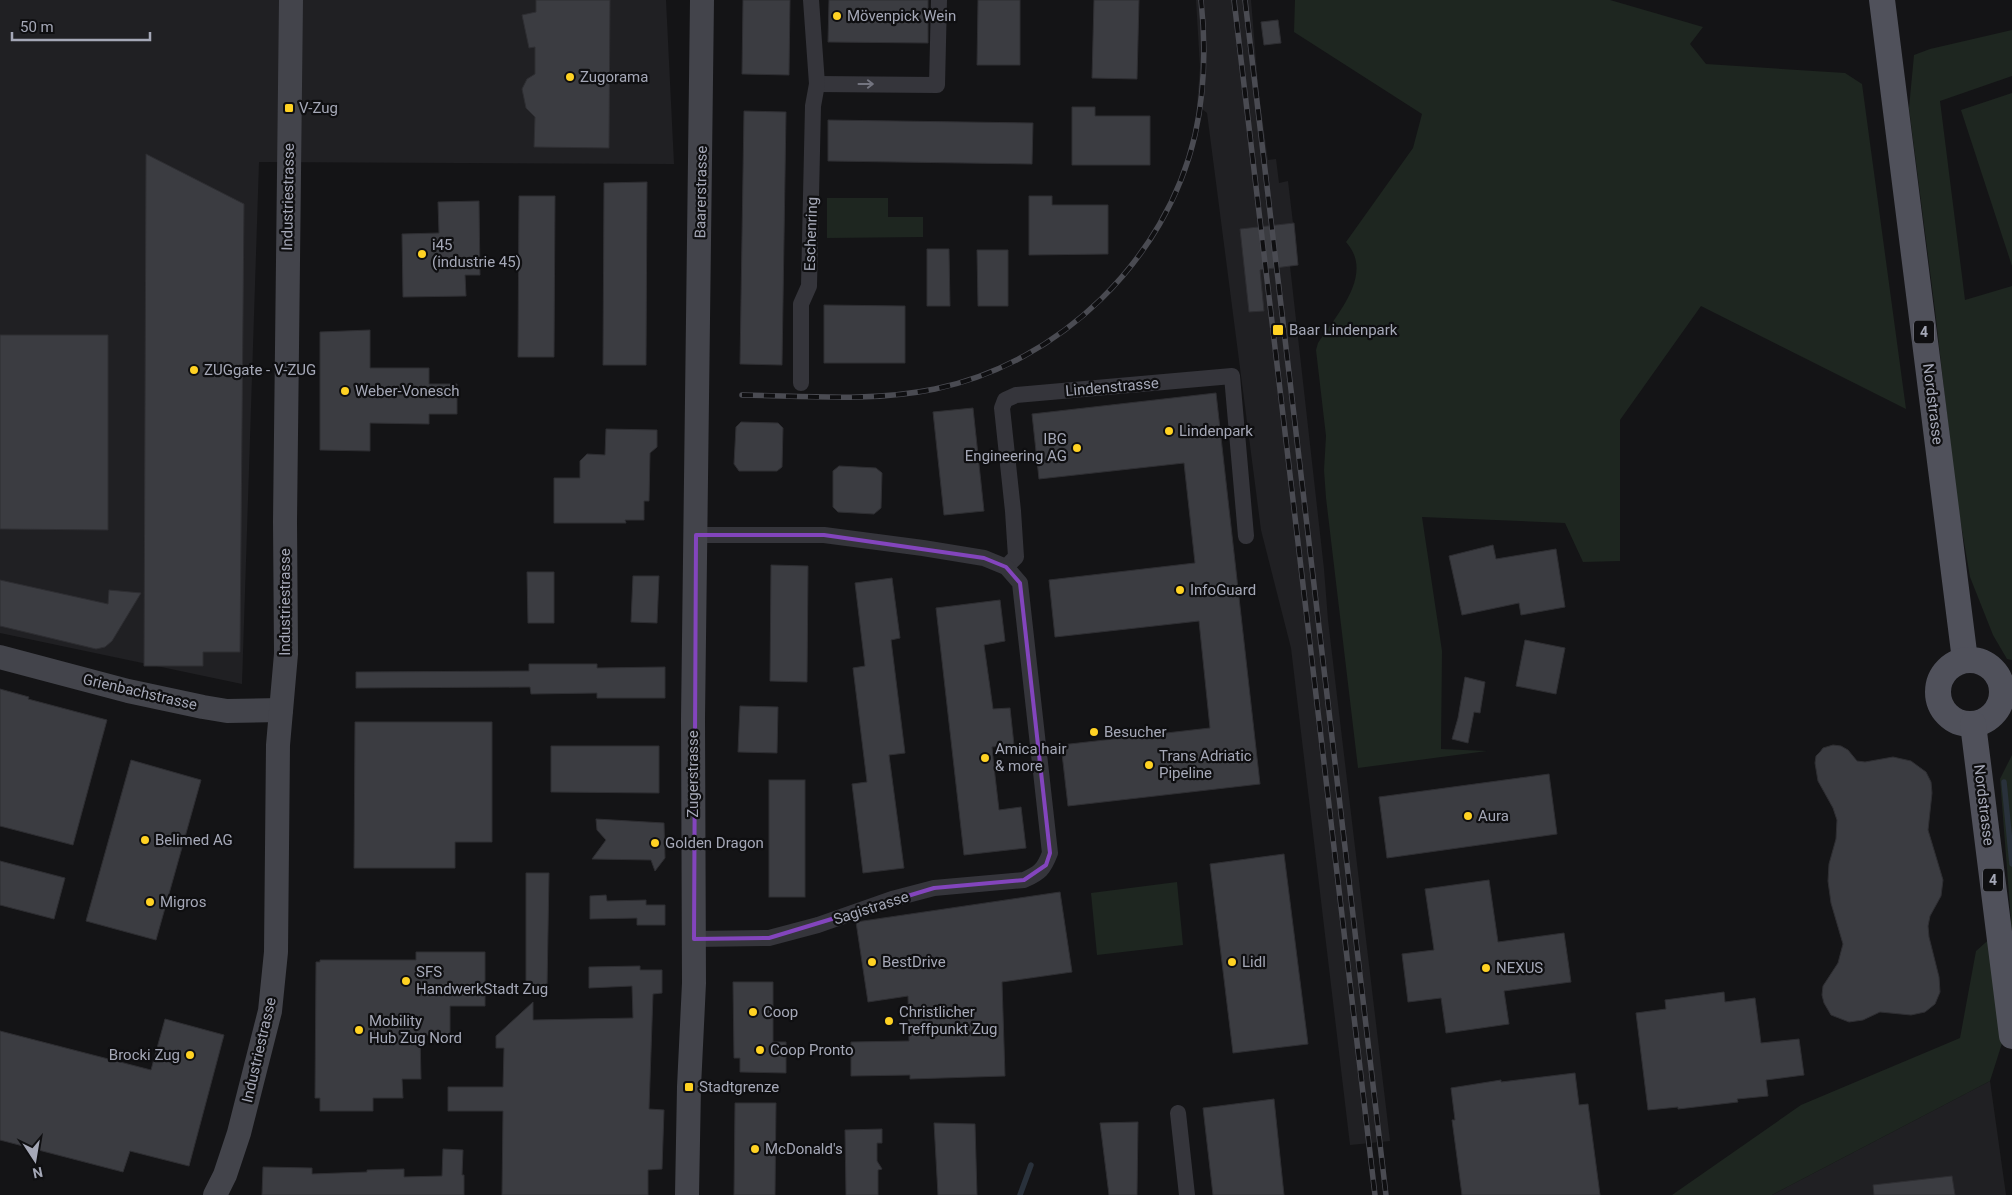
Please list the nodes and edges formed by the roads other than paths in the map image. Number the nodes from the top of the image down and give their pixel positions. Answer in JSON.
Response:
{"nodes":[{"id":1,"x":291,"y":0,"type":"edge"},
{"id":2,"x":702,"y":0,"type":"edge"},
{"id":3,"x":811,"y":0,"type":"edge"},
{"id":4,"x":939,"y":0,"type":"edge"},
{"id":5,"x":1882,"y":0,"type":"edge"},
{"id":6,"x":817,"y":84,"type":"junction"},
{"id":7,"x":698,"y":383,"type":"joint"},
{"id":8,"x":801,"y":383,"type":"dead end"},
{"id":9,"x":696,"y":535,"type":"junction"},
{"id":10,"x":1246,"y":536,"type":"dead end"},
{"id":11,"x":1006,"y":567,"type":"junction"},
{"id":12,"x":0,"y":657,"type":"edge"},
{"id":13,"x":1965,"y":660,"type":"junction"},
{"id":14,"x":281,"y":710,"type":"junction"},
{"id":15,"x":1974,"y":724,"type":"junction"},
{"id":16,"x":694,"y":939,"type":"junction"},
{"id":17,"x":2012,"y":1036,"type":"edge"},
{"id":18,"x":1178,"y":1113,"type":"dead end"},
{"id":19,"x":215,"y":1195,"type":"edge"},
{"id":20,"x":688,"y":1195,"type":"edge"},
{"id":21,"x":1187,"y":1195,"type":"edge"}],
"edges":[{"from":1,"to":14,"type":"street","name":"Industriestrasse"},
{"from":2,"to":7,"type":"street","name":"Baarerstrasse"},
{"from":3,"to":6,"type":"street","name":"Eschenring"},
{"from":6,"to":4,"type":"street","one_way":true},
{"from":5,"to":13,"type":"main road","name":"Nordstrasse","number":"4"},
{"from":6,"to":8,"type":"street","name":"Eschenring"},
{"from":7,"to":9,"type":"street","name":"Zugerstrasse"},
{"from":9,"to":11,"type":"street"},
{"from":9,"to":16,"type":"street","name":"Zugerstrasse"},
{"from":10,"to":11,"type":"street","name":"Lindenstrasse"},
{"from":11,"to":16,"type":"street","name":"Sagistrasse"},
{"from":12,"to":14,"type":"street","name":"Grienbachstrasse"},
{"from":13,"to":15,"type":"main road"},
{"from":13,"to":15,"type":"main road"},
{"from":14,"to":19,"type":"street","name":"Industriestrasse"},
{"from":15,"to":17,"type":"main road","name":"Nordstrasse","number":"4"},
{"from":16,"to":20,"type":"street","name":"Zugerstrasse"},
{"from":18,"to":21,"type":"street"}]}
